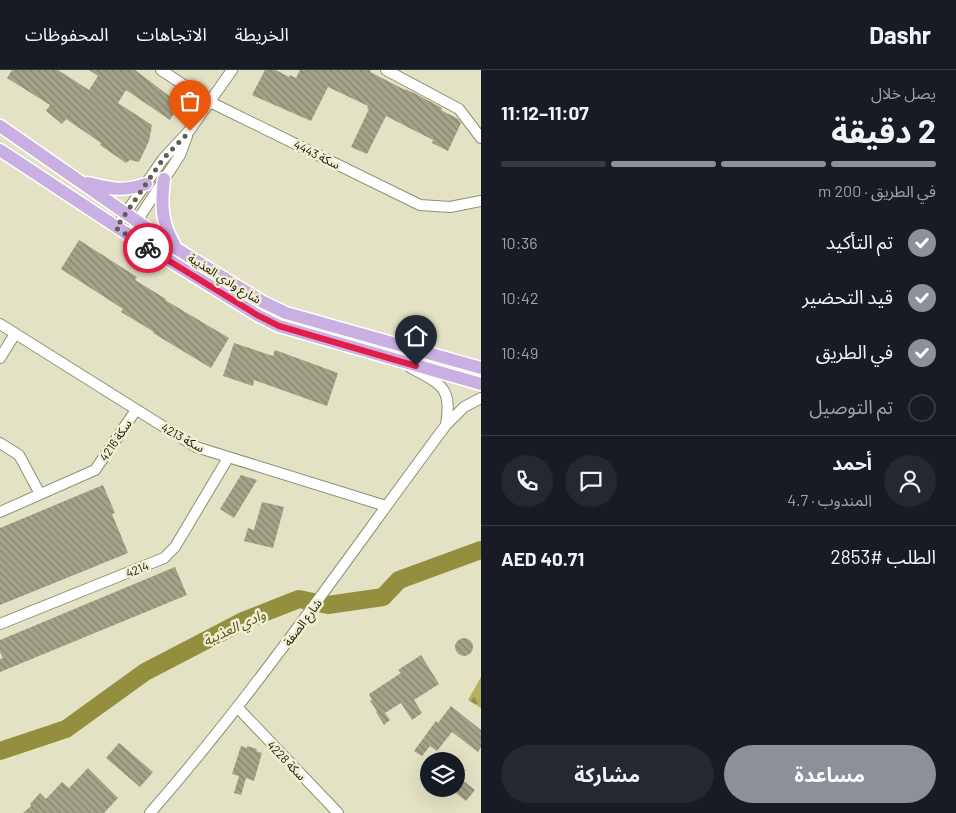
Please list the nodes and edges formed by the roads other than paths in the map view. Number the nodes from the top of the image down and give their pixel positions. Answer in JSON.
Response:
{"nodes":[{"id":1,"x":161,"y":70,"type":"edge"},
{"id":2,"x":232,"y":70,"type":"edge"},
{"id":3,"x":387,"y":70,"type":"edge"},
{"id":4,"x":210,"y":102,"type":"junction"},
{"id":5,"x":0,"y":126,"type":"edge"},
{"id":6,"x":190,"y":131,"type":"junction"},
{"id":7,"x":481,"y":137,"type":"edge"},
{"id":8,"x":0,"y":150,"type":"edge"},
{"id":9,"x":0,"y":160,"type":"edge"},
{"id":10,"x":23,"y":166,"type":"junction"},
{"id":11,"x":164,"y":179,"type":"junction"},
{"id":12,"x":80,"y":181,"type":"junction"},
{"id":13,"x":146,"y":184,"type":"junction"},
{"id":14,"x":481,"y":201,"type":"edge"},
{"id":15,"x":126,"y":213,"type":"junction"},
{"id":16,"x":137,"y":221,"type":"junction"},
{"id":17,"x":116,"y":228,"type":"junction"},
{"id":18,"x":128,"y":235,"type":"junction"},
{"id":19,"x":177,"y":249,"type":"junction"},
{"id":20,"x":0,"y":324,"type":"edge"},
{"id":21,"x":15,"y":334,"type":"junction"},
{"id":22,"x":0,"y":358,"type":"edge"},
{"id":23,"x":399,"y":361,"type":"junction"},
{"id":24,"x":479,"y":367,"type":"edge"},
{"id":25,"x":481,"y":384,"type":"edge"},
{"id":26,"x":481,"y":398,"type":"edge"},
{"id":27,"x":136,"y":410,"type":"junction"},
{"id":28,"x":446,"y":426,"type":"junction"},
{"id":29,"x":0,"y":443,"type":"edge"},
{"id":30,"x":228,"y":458,"type":"junction"},
{"id":31,"x":40,"y":494,"type":"junction"},
{"id":32,"x":386,"y":506,"type":"junction"},
{"id":33,"x":0,"y":512,"type":"edge"},
{"id":34,"x":0,"y":624,"type":"edge"},
{"id":35,"x":237,"y":707,"type":"junction"},
{"id":36,"x":154,"y":812,"type":"edge"},
{"id":37,"x":338,"y":813,"type":"edge"}],
"edges":[{"from":1,"to":4,"type":"street","name":"سكة 4443"},
{"from":2,"to":4,"type":"street"},
{"from":3,"to":7,"type":"street"},
{"from":4,"to":6,"type":"street"},
{"from":4,"to":14,"type":"street","name":"سكة 4443"},
{"from":5,"to":12,"type":"main road","name":"شارع وادي العذيبة"},
{"from":6,"to":11,"type":"street"},
{"from":6,"to":13,"type":"street"},
{"from":8,"to":10,"type":"main road","name":"شارع وادي العذيبة"},
{"from":9,"to":10,"type":"street"},
{"from":10,"to":17,"type":"main road","name":"شارع وادي العذيبة"},
{"from":11,"to":16,"type":"street"},
{"from":11,"to":19,"type":"main road"},
{"from":12,"to":13,"type":"main road"},
{"from":12,"to":15,"type":"main road","name":"شارع وادي العذيبة"},
{"from":13,"to":15,"type":"street"},
{"from":15,"to":16,"type":"main road","name":"شارع وادي العذيبة"},
{"from":15,"to":17,"type":"street"},
{"from":16,"to":18,"type":"street"},
{"from":16,"to":19,"type":"main road","name":"شارع وادي العذيبة"},
{"from":17,"to":18,"type":"main road","name":"شارع وادي العذيبة"},
{"from":18,"to":23,"type":"main road","name":"شارع وادي العذيبة"},
{"from":19,"to":24,"type":"main road","name":"شارع وادي العذيبة"},
{"from":20,"to":21,"type":"street","name":"سكة 4213"},
{"from":21,"to":22,"type":"street"},
{"from":21,"to":27,"type":"street","name":"سكة 4213"},
{"from":23,"to":25,"type":"main road","name":"شارع وادي العذيبة"},
{"from":23,"to":28,"type":"street"},
{"from":26,"to":28,"type":"street","name":"شارع الصفة"},
{"from":27,"to":30,"type":"street","name":"سكة 4213"},
{"from":27,"to":31,"type":"street","name":"سكة 4216"},
{"from":28,"to":32,"type":"street","name":"شارع الصفة"},
{"from":29,"to":31,"type":"street"},
{"from":30,"to":32,"type":"street","name":"سكة 4213"},
{"from":30,"to":34,"type":"street","name":"4214"},
{"from":31,"to":33,"type":"street","name":"سكة 4216"},
{"from":32,"to":35,"type":"street","name":"شارع الصفة"},
{"from":35,"to":36,"type":"street","name":"شارع الصفة"},
{"from":35,"to":37,"type":"street","name":"سكة 4228"}]}
